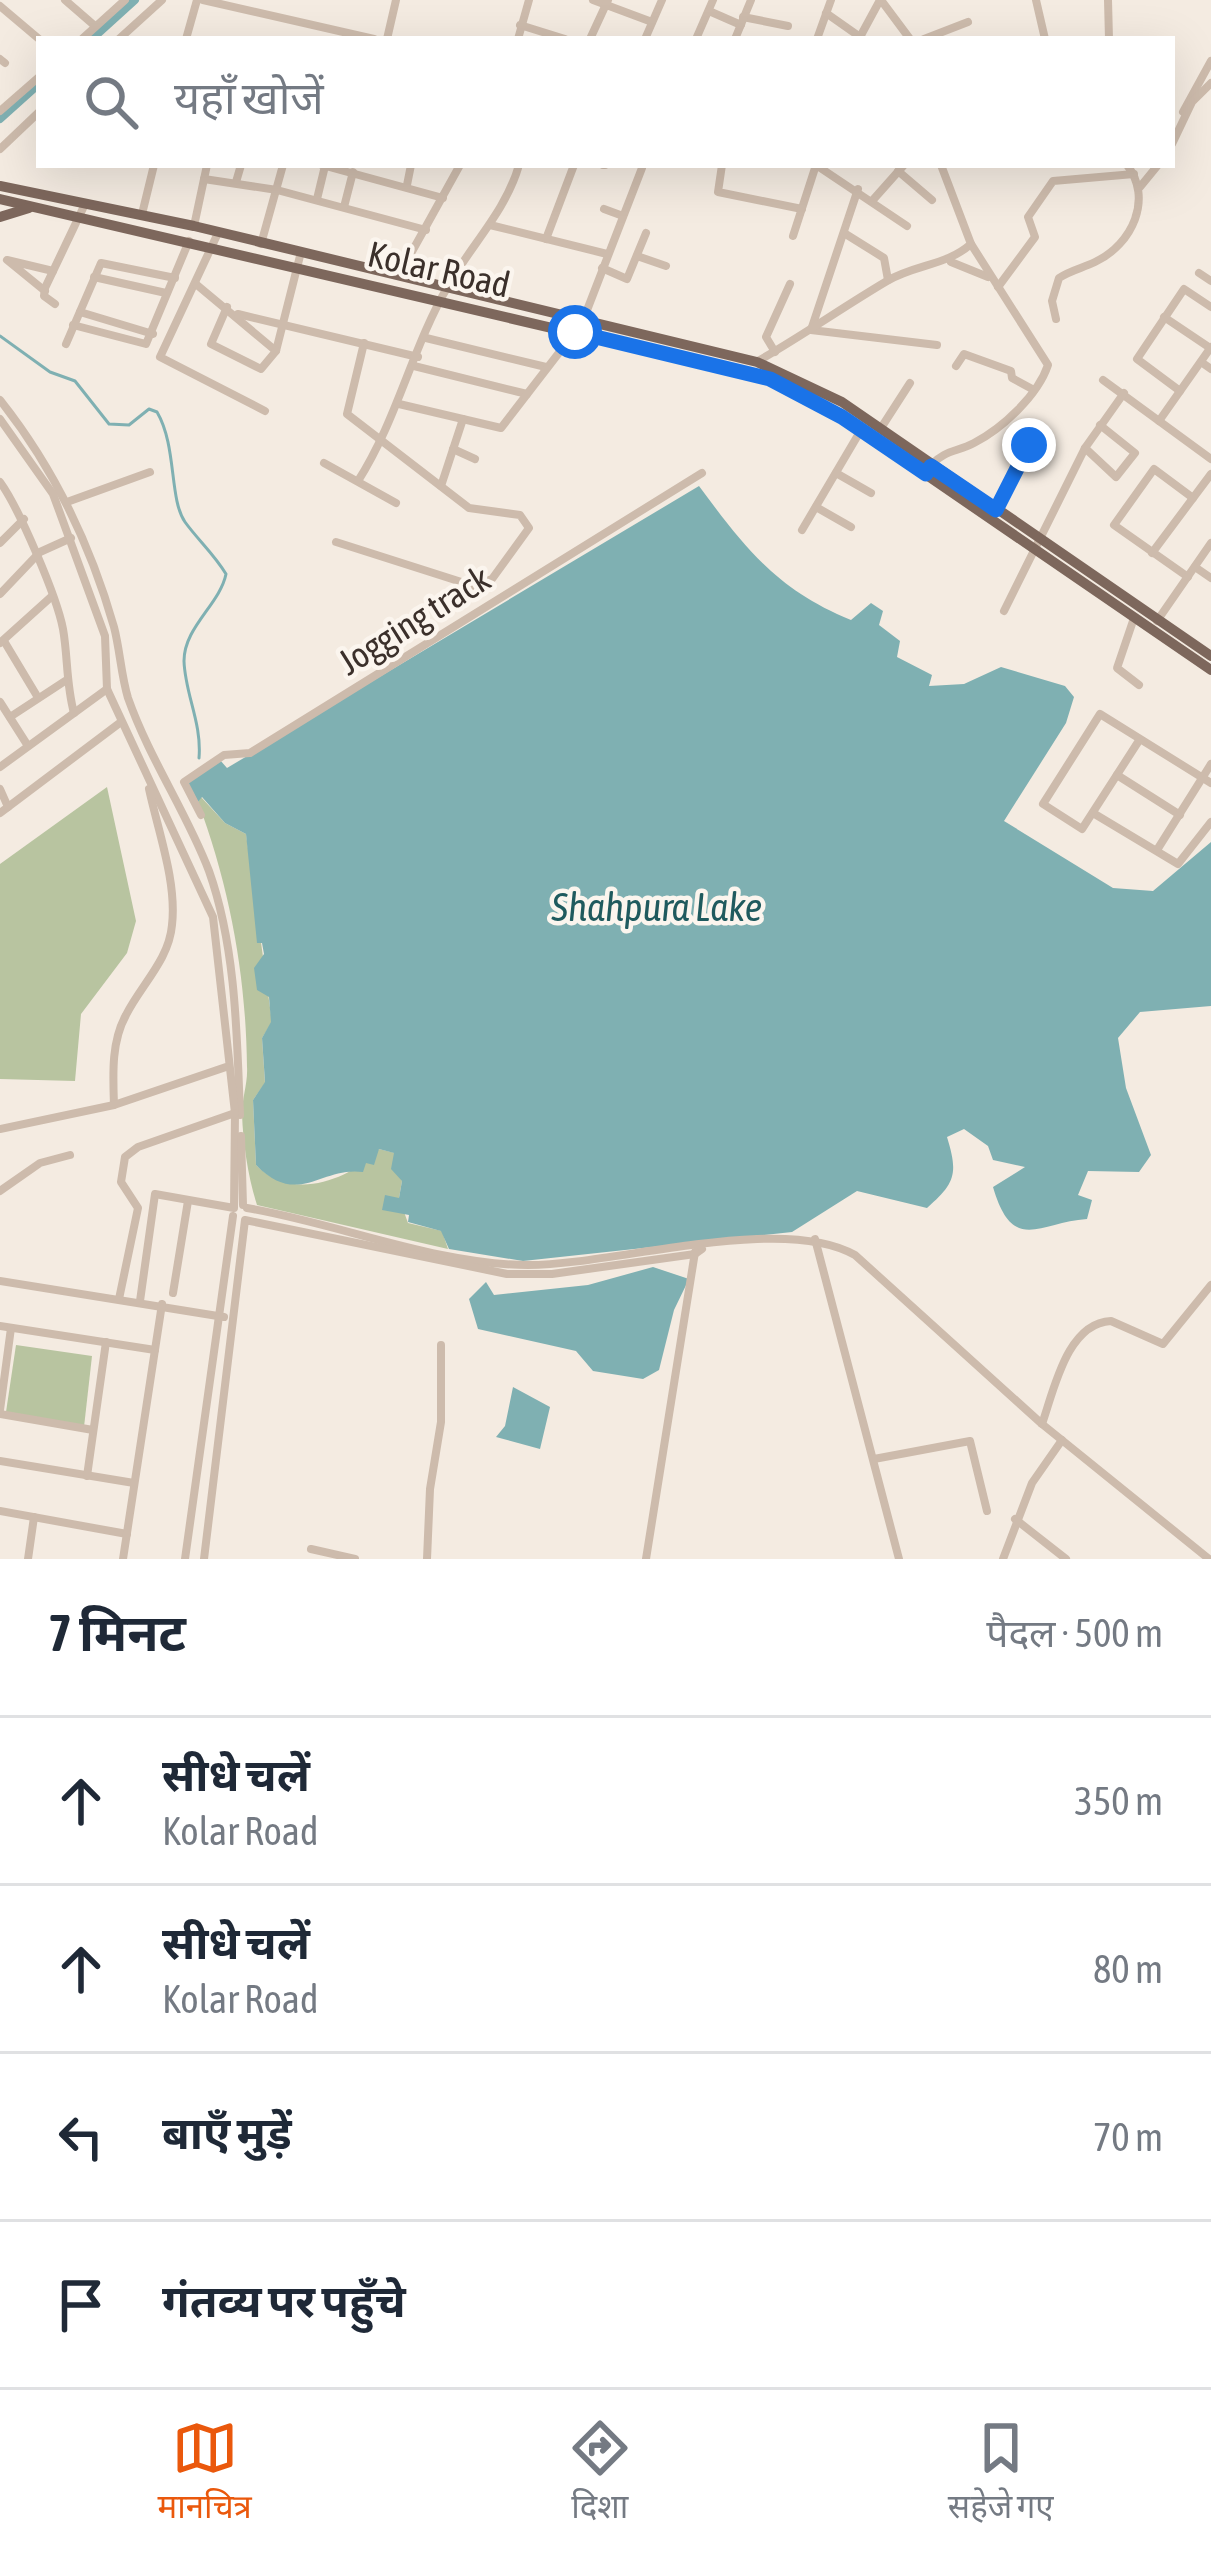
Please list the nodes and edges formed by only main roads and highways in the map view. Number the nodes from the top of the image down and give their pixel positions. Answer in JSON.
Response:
{"nodes":[{"id":1,"x":0,"y":186,"type":"edge"},
{"id":2,"x":0,"y":200,"type":"edge"},
{"id":3,"x":33,"y":207,"type":"junction"},
{"id":4,"x":0,"y":217,"type":"edge"},
{"id":5,"x":194,"y":226,"type":"junction"},
{"id":6,"x":215,"y":239,"type":"junction"},
{"id":7,"x":189,"y":241,"type":"junction"},
{"id":8,"x":618,"y":334,"type":"junction"},
{"id":9,"x":928,"y":470,"type":"junction"},
{"id":10,"x":1040,"y":546,"type":"junction"},
{"id":11,"x":1154,"y":625,"type":"junction"},
{"id":12,"x":1211,"y":656,"type":"edge"},
{"id":13,"x":1211,"y":670,"type":"edge"}],
"edges":[{"from":1,"to":5,"type":"main road","name":"Kolar Road"},
{"from":2,"to":3,"type":"main road","name":"Kolar Road"},
{"from":3,"to":4,"type":"main road"},
{"from":3,"to":7,"type":"main road","name":"Kolar Road"},
{"from":5,"to":6,"type":"main road","name":"Kolar Road"},
{"from":5,"to":7,"type":"main road"},
{"from":6,"to":7,"type":"main road","name":"Kolar Road"},
{"from":6,"to":8,"type":"main road","name":"Kolar Road"},
{"from":6,"to":8,"type":"main road","name":"Kolar Road"},
{"from":8,"to":9,"type":"main road","name":"Kolar Road"},
{"from":8,"to":9,"type":"main road","name":"Kolar Road"},
{"from":9,"to":10,"type":"main road","name":"Kolar Road"},
{"from":9,"to":10,"type":"main road","name":"Kolar Road"},
{"from":10,"to":11,"type":"main road","name":"Kolar Road"},
{"from":10,"to":11,"type":"main road","name":"Kolar Road"},
{"from":11,"to":12,"type":"main road","name":"Kolar Road"},
{"from":11,"to":13,"type":"main road","name":"Kolar Road"}]}
